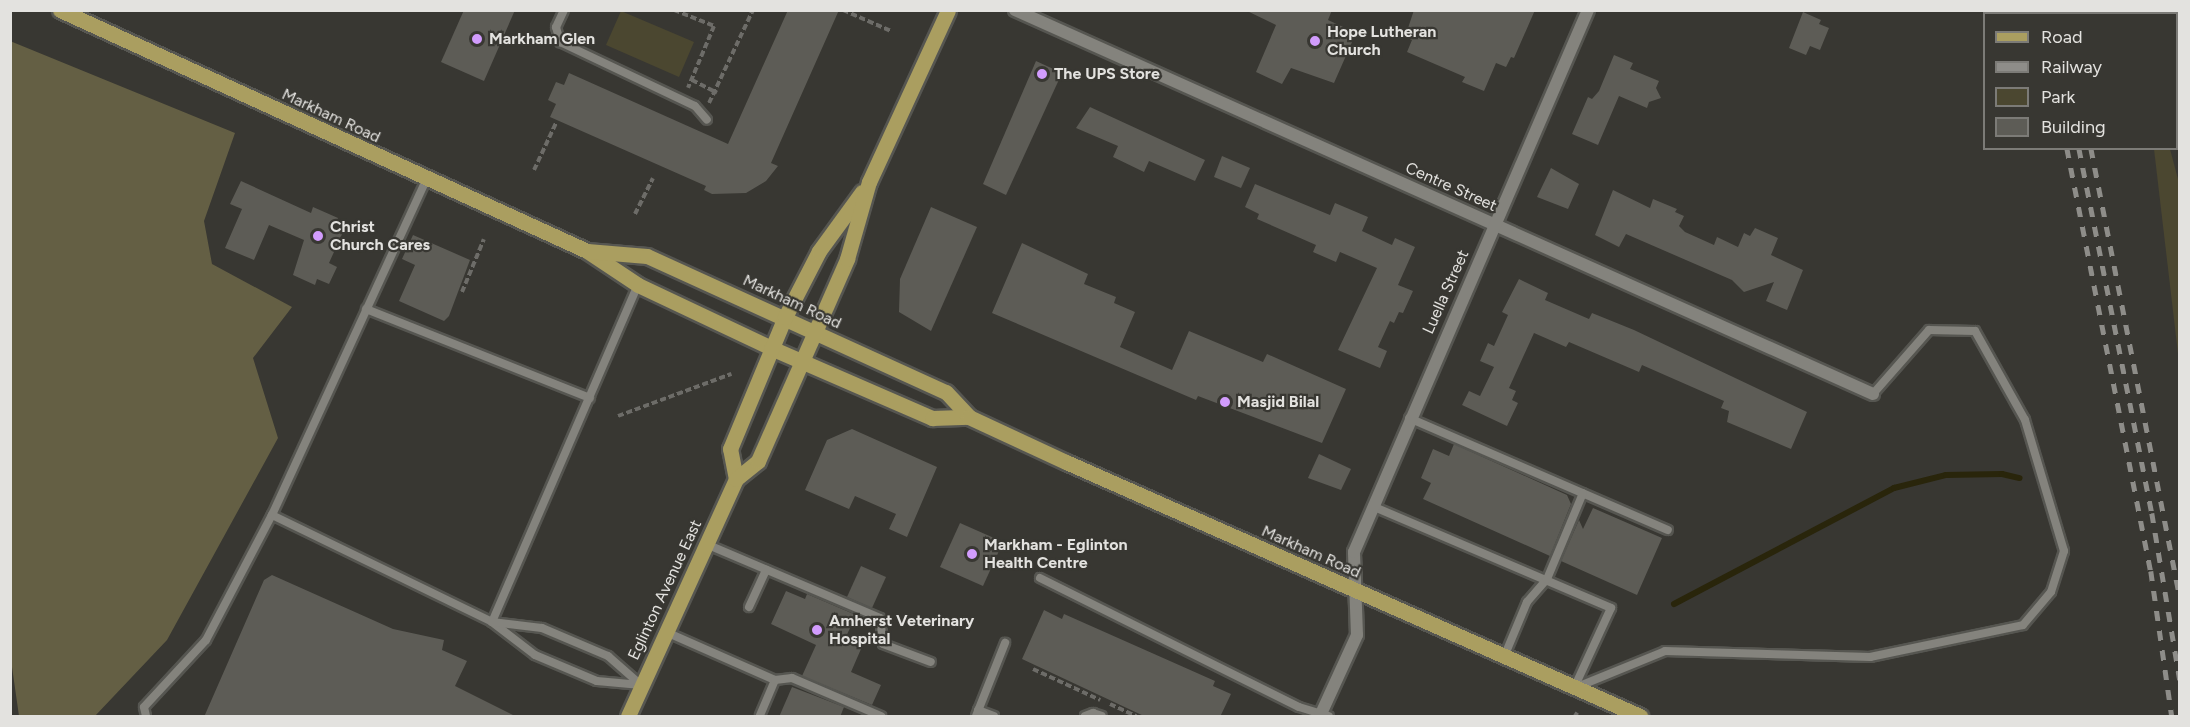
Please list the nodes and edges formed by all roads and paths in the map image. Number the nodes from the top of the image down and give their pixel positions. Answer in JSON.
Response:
{"nodes":[{"id":1,"x":60,"y":10,"type":"edge"},
{"id":2,"x":564,"y":10,"type":"edge"},
{"id":3,"x":674,"y":10,"type":"edge"},
{"id":4,"x":753,"y":10,"type":"edge"},
{"id":5,"x":843,"y":10,"type":"edge"},
{"id":6,"x":948,"y":10,"type":"edge"},
{"id":7,"x":1016,"y":10,"type":"edge"},
{"id":8,"x":1587,"y":10,"type":"edge"},
{"id":9,"x":891,"y":31,"type":"dead end"},
{"id":10,"x":692,"y":80,"type":"junction"},
{"id":11,"x":717,"y":93,"type":"junction"},
{"id":12,"x":683,"y":101,"type":"junction"},
{"id":13,"x":705,"y":117,"type":"joint"},
{"id":14,"x":556,"y":123,"type":"dead end"},
{"id":15,"x":534,"y":170,"type":"dead end"},
{"id":16,"x":653,"y":178,"type":"dead end"},
{"id":17,"x":426,"y":180,"type":"junction"},
{"id":18,"x":869,"y":183,"type":"junction"},
{"id":19,"x":635,"y":214,"type":"dead end"},
{"id":20,"x":1494,"y":224,"type":"junction"},
{"id":21,"x":484,"y":239,"type":"dead end"},
{"id":22,"x":587,"y":251,"type":"junction"},
{"id":23,"x":638,"y":285,"type":"junction"},
{"id":24,"x":462,"y":292,"type":"dead end"},
{"id":25,"x":366,"y":309,"type":"junction"},
{"id":26,"x":785,"y":317,"type":"junction"},
{"id":27,"x":815,"y":332,"type":"junction"},
{"id":28,"x":771,"y":348,"type":"junction"},
{"id":29,"x":802,"y":361,"type":"junction"},
{"id":30,"x":731,"y":374,"type":"dead end"},
{"id":31,"x":1873,"y":394,"type":"joint"},
{"id":32,"x":590,"y":398,"type":"junction"},
{"id":33,"x":618,"y":416,"type":"dead end"},
{"id":34,"x":969,"y":417,"type":"junction"},
{"id":35,"x":1409,"y":418,"type":"junction"},
{"id":36,"x":736,"y":479,"type":"junction"},
{"id":37,"x":1583,"y":493,"type":"junction"},
{"id":38,"x":1372,"y":507,"type":"junction"},
{"id":39,"x":272,"y":515,"type":"junction"},
{"id":40,"x":1668,"y":530,"type":"dead end"},
{"id":41,"x":706,"y":544,"type":"junction"},
{"id":42,"x":766,"y":570,"type":"junction"},
{"id":43,"x":1040,"y":578,"type":"dead end"},
{"id":44,"x":1547,"y":579,"type":"junction"},
{"id":45,"x":1354,"y":591,"type":"junction"},
{"id":46,"x":749,"y":607,"type":"dead end"},
{"id":47,"x":492,"y":622,"type":"junction"},
{"id":48,"x":666,"y":632,"type":"junction"},
{"id":49,"x":1005,"y":643,"type":"dead end"},
{"id":50,"x":1504,"y":657,"type":"junction"},
{"id":51,"x":931,"y":662,"type":"dead end"},
{"id":52,"x":1033,"y":669,"type":"dead end"},
{"id":53,"x":775,"y":680,"type":"junction"},
{"id":54,"x":641,"y":685,"type":"junction"},
{"id":55,"x":1574,"y":688,"type":"junction"},
{"id":56,"x":977,"y":713,"type":"edge"},
{"id":57,"x":1323,"y":715,"type":"edge"},
{"id":58,"x":146,"y":717,"type":"edge"},
{"id":59,"x":628,"y":717,"type":"edge"},
{"id":60,"x":760,"y":717,"type":"edge"},
{"id":61,"x":881,"y":717,"type":"edge"},
{"id":62,"x":994,"y":717,"type":"edge"},
{"id":63,"x":1086,"y":717,"type":"edge"},
{"id":64,"x":1102,"y":717,"type":"edge"},
{"id":65,"x":1136,"y":717,"type":"edge"},
{"id":66,"x":1640,"y":717,"type":"edge"}],
"edges":[{"from":1,"to":17,"type":"main road","name":"Markham Road"},
{"from":2,"to":12,"type":"lane"},
{"from":3,"to":10,"type":"path"},
{"from":4,"to":11,"type":"path"},
{"from":5,"to":9,"type":"path"},
{"from":6,"to":18,"type":"main road","name":"Eglinton Avenue East"},
{"from":7,"to":20,"type":"street","name":"Centre Street"},
{"from":8,"to":20,"type":"street","name":"Luella Street"},
{"from":10,"to":11,"type":"path"},
{"from":10,"to":12,"type":"path"},
{"from":11,"to":13,"type":"path"},
{"from":12,"to":13,"type":"lane"},
{"from":14,"to":15,"type":"path"},
{"from":16,"to":19,"type":"path"},
{"from":17,"to":22,"type":"main road","name":"Markham Road"},
{"from":17,"to":25,"type":"lane"},
{"from":18,"to":26,"type":"main road","name":"Eglinton Avenue East"},
{"from":18,"to":27,"type":"main road","name":"Eglinton Avenue East"},
{"from":20,"to":31,"type":"street","name":"Centre Street"},
{"from":20,"to":35,"type":"street","name":"Luella Street"},
{"from":21,"to":24,"type":"path"},
{"from":22,"to":23,"type":"main road","name":"Markham Road"},
{"from":22,"to":26,"type":"main road","name":"Markham Road"},
{"from":23,"to":28,"type":"main road","name":"Markham Road"},
{"from":23,"to":32,"type":"lane"},
{"from":25,"to":32,"type":"lane"},
{"from":25,"to":39,"type":"lane"},
{"from":26,"to":27,"type":"main road","name":"Markham Road"},
{"from":26,"to":28,"type":"main road","name":"Eglinton Avenue East"},
{"from":27,"to":29,"type":"main road","name":"Eglinton Avenue East"},
{"from":27,"to":34,"type":"main road","name":"Markham Road"},
{"from":28,"to":29,"type":"main road","name":"Markham Road"},
{"from":28,"to":36,"type":"main road","name":"Eglinton Avenue East"},
{"from":29,"to":34,"type":"main road","name":"Markham Road"},
{"from":29,"to":36,"type":"main road","name":"Eglinton Avenue East"},
{"from":30,"to":33,"type":"path"},
{"from":31,"to":55,"type":"lane"},
{"from":32,"to":47,"type":"lane"},
{"from":34,"to":45,"type":"main road","name":"Markham Road"},
{"from":35,"to":37,"type":"lane"},
{"from":35,"to":38,"type":"street","name":"Luella Street"},
{"from":36,"to":41,"type":"main road","name":"Eglinton Avenue East"},
{"from":37,"to":40,"type":"lane"},
{"from":37,"to":44,"type":"lane"},
{"from":38,"to":44,"type":"lane"},
{"from":38,"to":45,"type":"street","name":"Luella Street"},
{"from":39,"to":47,"type":"lane"},
{"from":39,"to":58,"type":"lane"},
{"from":41,"to":42,"type":"lane"},
{"from":41,"to":48,"type":"main road","name":"Eglinton Avenue East"},
{"from":42,"to":46,"type":"lane"},
{"from":42,"to":51,"type":"lane"},
{"from":43,"to":57,"type":"lane"},
{"from":44,"to":50,"type":"lane"},
{"from":44,"to":55,"type":"lane"},
{"from":45,"to":50,"type":"main road","name":"Markham Road"},
{"from":45,"to":57,"type":"street","name":"Luella Street"},
{"from":47,"to":54,"type":"lane"},
{"from":47,"to":54,"type":"lane"},
{"from":48,"to":53,"type":"lane"},
{"from":48,"to":54,"type":"main road","name":"Eglinton Avenue East"},
{"from":49,"to":56,"type":"lane"},
{"from":50,"to":55,"type":"main road","name":"Markham Road"},
{"from":52,"to":65,"type":"path"},
{"from":53,"to":60,"type":"lane"},
{"from":53,"to":61,"type":"lane"},
{"from":54,"to":59,"type":"main road","name":"Eglinton Avenue East"},
{"from":55,"to":66,"type":"main road","name":"Markham Road"},
{"from":56,"to":62,"type":"lane"},
{"from":63,"to":64,"type":"lane"}]}
